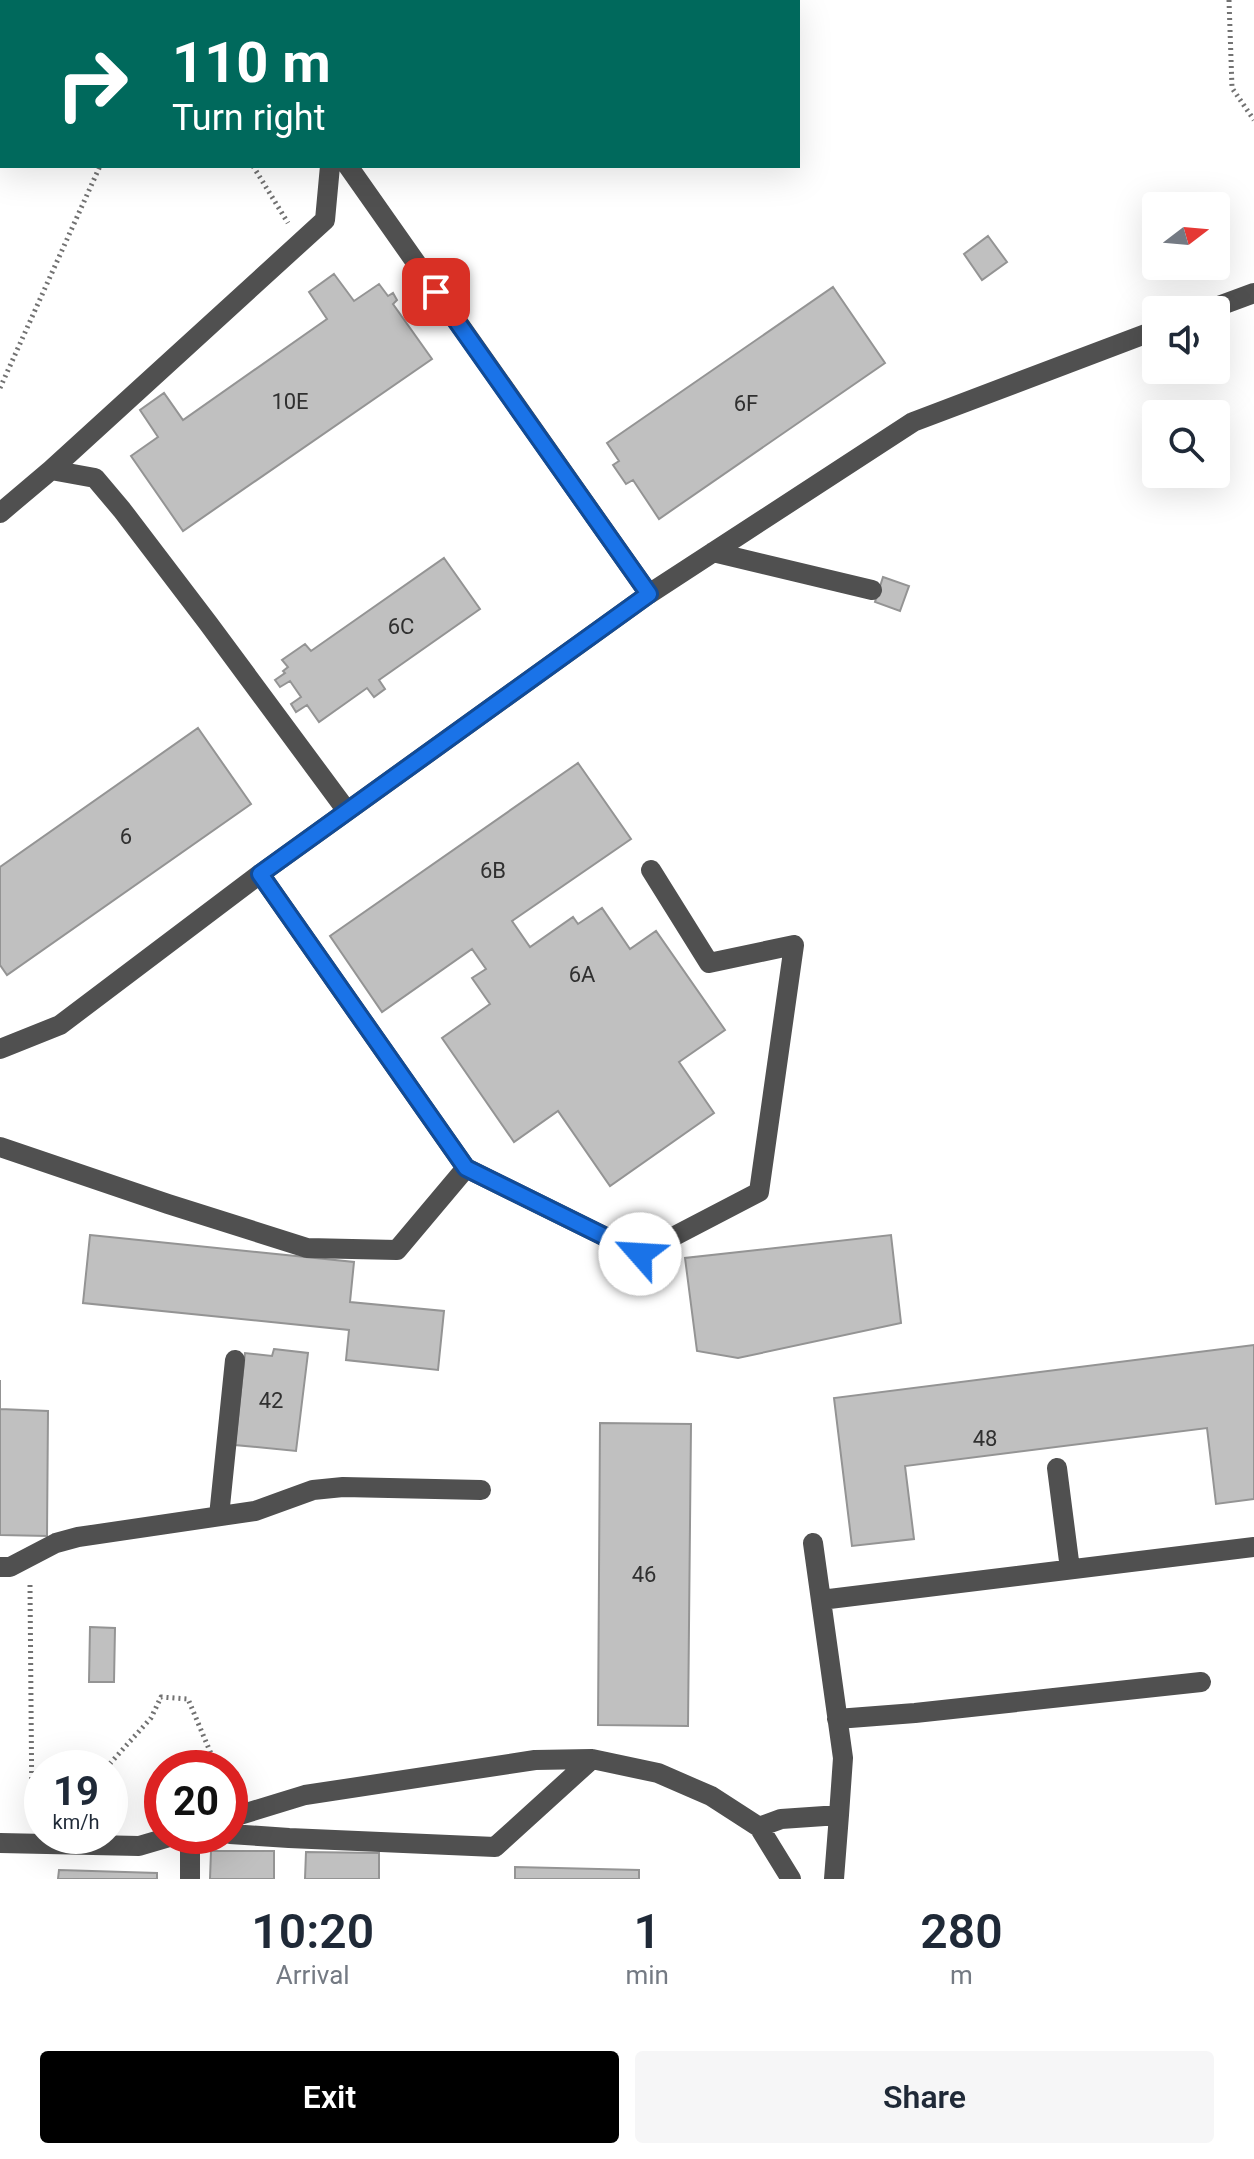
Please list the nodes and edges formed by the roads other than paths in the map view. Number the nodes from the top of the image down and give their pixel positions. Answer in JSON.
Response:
{"nodes":[{"id":1,"x":330,"y":168,"type":"edge"},
{"id":2,"x":349,"y":168,"type":"edge"},
{"id":3,"x":1254,"y":293,"type":"edge"},
{"id":4,"x":1230,"y":302,"type":"edge"},
{"id":5,"x":1142,"y":335,"type":"edge"},
{"id":6,"x":51,"y":470,"type":"junction"},
{"id":7,"x":0,"y":513,"type":"edge"},
{"id":8,"x":713,"y":552,"type":"junction"},
{"id":9,"x":872,"y":590,"type":"dead end"},
{"id":10,"x":649,"y":594,"type":"junction"},
{"id":11,"x":347,"y":811,"type":"junction"},
{"id":12,"x":651,"y":870,"type":"dead end"},
{"id":13,"x":260,"y":874,"type":"junction"},
{"id":14,"x":0,"y":1049,"type":"edge"},
{"id":15,"x":0,"y":1147,"type":"edge"},
{"id":16,"x":466,"y":1168,"type":"junction"},
{"id":17,"x":235,"y":1360,"type":"dead end"},
{"id":18,"x":1057,"y":1468,"type":"dead end"},
{"id":19,"x":481,"y":1490,"type":"dead end"},
{"id":20,"x":219,"y":1516,"type":"junction"},
{"id":21,"x":813,"y":1543,"type":"dead end"},
{"id":22,"x":1254,"y":1547,"type":"edge"},
{"id":23,"x":0,"y":1567,"type":"edge"},
{"id":24,"x":1070,"y":1569,"type":"junction"},
{"id":25,"x":821,"y":1600,"type":"junction"},
{"id":26,"x":1201,"y":1682,"type":"dead end"},
{"id":27,"x":837,"y":1719,"type":"junction"},
{"id":28,"x":592,"y":1759,"type":"junction"},
{"id":29,"x":248,"y":1812,"type":"edge"},
{"id":30,"x":839,"y":1815,"type":"junction"},
{"id":31,"x":759,"y":1827,"type":"junction"},
{"id":32,"x":248,"y":1835,"type":"edge"},
{"id":33,"x":0,"y":1843,"type":"edge"},
{"id":34,"x":144,"y":1845,"type":"edge"},
{"id":35,"x":190,"y":1854,"type":"edge"},
{"id":36,"x":190,"y":1879,"type":"edge"},
{"id":37,"x":791,"y":1879,"type":"edge"},
{"id":38,"x":834,"y":1879,"type":"edge"}],
"edges":[{"from":1,"to":6,"type":"lane"},
{"from":2,"to":10,"type":"lane"},
{"from":3,"to":4,"type":"lane"},
{"from":5,"to":8,"type":"lane"},
{"from":6,"to":7,"type":"lane"},
{"from":6,"to":11,"type":"lane"},
{"from":8,"to":9,"type":"lane"},
{"from":8,"to":10,"type":"lane"},
{"from":10,"to":11,"type":"lane"},
{"from":11,"to":13,"type":"lane"},
{"from":12,"to":16,"type":"lane"},
{"from":13,"to":14,"type":"lane"},
{"from":13,"to":16,"type":"lane"},
{"from":15,"to":16,"type":"lane"},
{"from":17,"to":20,"type":"lane"},
{"from":18,"to":24,"type":"lane"},
{"from":19,"to":20,"type":"lane"},
{"from":20,"to":23,"type":"lane"},
{"from":21,"to":25,"type":"lane"},
{"from":22,"to":24,"type":"lane"},
{"from":24,"to":25,"type":"lane"},
{"from":25,"to":27,"type":"lane"},
{"from":26,"to":27,"type":"lane"},
{"from":27,"to":30,"type":"lane"},
{"from":28,"to":29,"type":"lane"},
{"from":28,"to":31,"type":"lane"},
{"from":28,"to":32,"type":"lane"},
{"from":30,"to":31,"type":"lane"},
{"from":30,"to":38,"type":"lane"},
{"from":31,"to":37,"type":"lane"},
{"from":33,"to":34,"type":"lane"},
{"from":35,"to":36,"type":"lane"}]}
